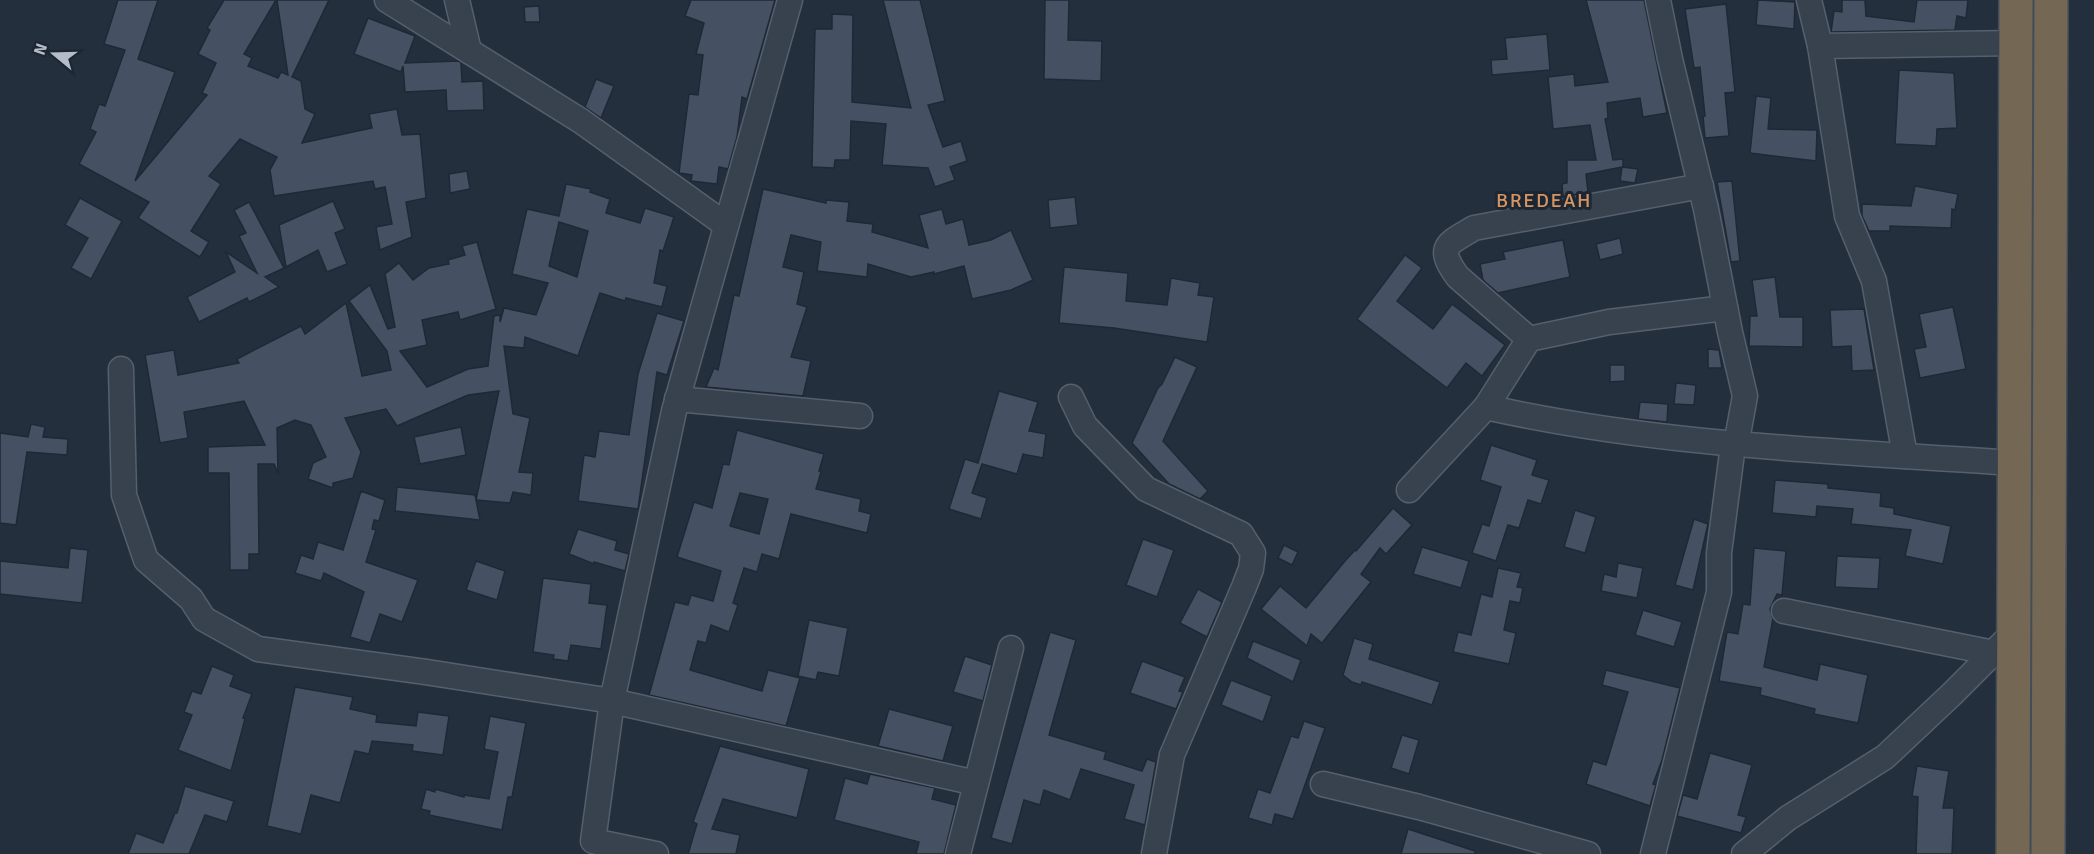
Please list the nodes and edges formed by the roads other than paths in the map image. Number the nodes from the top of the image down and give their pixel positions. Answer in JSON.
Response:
{"nodes":[{"id":1,"x":387,"y":0,"type":"edge"},
{"id":2,"x":457,"y":0,"type":"edge"},
{"id":3,"x":790,"y":0,"type":"edge"},
{"id":4,"x":1658,"y":0,"type":"edge"},
{"id":5,"x":1809,"y":0,"type":"edge"},
{"id":6,"x":2016,"y":0,"type":"edge"},
{"id":7,"x":2051,"y":0,"type":"edge"},
{"id":8,"x":2016,"y":43,"type":"junction"},
{"id":9,"x":1820,"y":46,"type":"junction"},
{"id":10,"x":469,"y":51,"type":"junction"},
{"id":11,"x":1701,"y":186,"type":"junction"},
{"id":12,"x":726,"y":225,"type":"junction"},
{"id":13,"x":1725,"y":308,"type":"junction"},
{"id":14,"x":1529,"y":339,"type":"junction"},
{"id":15,"x":121,"y":369,"type":"dead end"},
{"id":16,"x":1071,"y":397,"type":"dead end"},
{"id":17,"x":677,"y":399,"type":"junction"},
{"id":18,"x":1486,"y":407,"type":"junction"},
{"id":19,"x":860,"y":416,"type":"dead end"},
{"id":20,"x":1734,"y":445,"type":"junction"},
{"id":21,"x":1905,"y":456,"type":"junction"},
{"id":22,"x":2014,"y":463,"type":"junction"},
{"id":23,"x":1409,"y":490,"type":"dead end"},
{"id":24,"x":1784,"y":611,"type":"dead end"},
{"id":25,"x":2004,"y":643,"type":"junction"},
{"id":26,"x":1011,"y":648,"type":"dead end"},
{"id":27,"x":612,"y":701,"type":"junction"},
{"id":28,"x":976,"y":783,"type":"junction"},
{"id":29,"x":1323,"y":784,"type":"dead end"},
{"id":30,"x":656,"y":854,"type":"edge"},
{"id":31,"x":958,"y":854,"type":"edge"},
{"id":32,"x":1154,"y":854,"type":"edge"},
{"id":33,"x":1588,"y":854,"type":"edge"},
{"id":34,"x":1653,"y":854,"type":"edge"},
{"id":35,"x":1744,"y":854,"type":"edge"},
{"id":36,"x":2013,"y":854,"type":"edge"},
{"id":37,"x":2048,"y":854,"type":"edge"}],
"edges":[{"from":1,"to":10,"type":"street"},
{"from":2,"to":10,"type":"street"},
{"from":3,"to":12,"type":"street"},
{"from":4,"to":11,"type":"street"},
{"from":5,"to":9,"type":"street"},
{"from":6,"to":8,"type":"highway"},
{"from":7,"to":37,"type":"highway"},
{"from":8,"to":9,"type":"street"},
{"from":8,"to":22,"type":"highway"},
{"from":9,"to":21,"type":"street"},
{"from":10,"to":12,"type":"street"},
{"from":11,"to":13,"type":"street"},
{"from":11,"to":14,"type":"street"},
{"from":12,"to":17,"type":"street"},
{"from":13,"to":14,"type":"street"},
{"from":13,"to":20,"type":"street"},
{"from":14,"to":18,"type":"street"},
{"from":15,"to":27,"type":"street"},
{"from":16,"to":32,"type":"street"},
{"from":17,"to":19,"type":"street"},
{"from":17,"to":27,"type":"street"},
{"from":18,"to":20,"type":"street"},
{"from":18,"to":23,"type":"street"},
{"from":20,"to":21,"type":"street"},
{"from":20,"to":34,"type":"street"},
{"from":21,"to":22,"type":"street"},
{"from":22,"to":25,"type":"highway"},
{"from":24,"to":25,"type":"street"},
{"from":25,"to":35,"type":"street"},
{"from":25,"to":36,"type":"highway"},
{"from":26,"to":28,"type":"street"},
{"from":27,"to":28,"type":"street"},
{"from":27,"to":30,"type":"street"},
{"from":28,"to":31,"type":"street"},
{"from":29,"to":33,"type":"street"}]}
